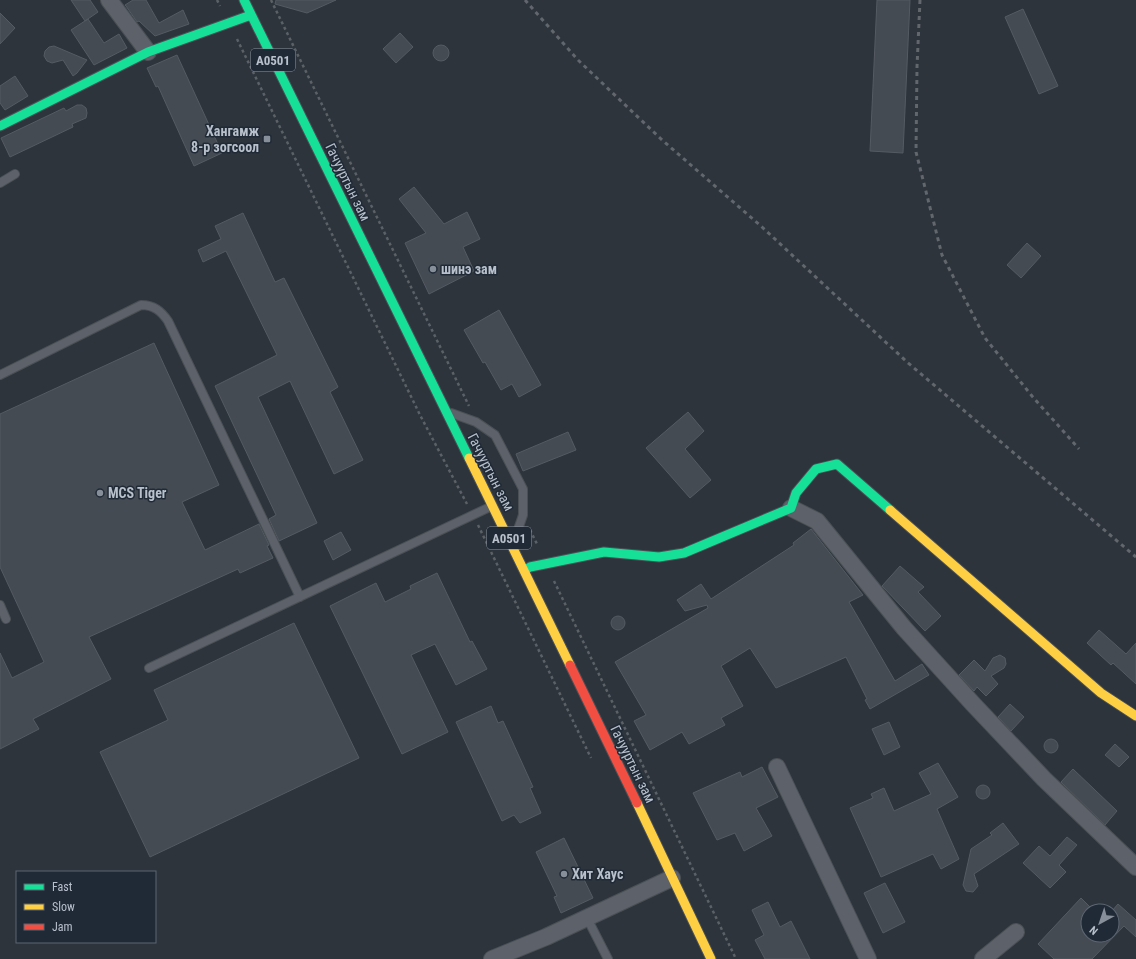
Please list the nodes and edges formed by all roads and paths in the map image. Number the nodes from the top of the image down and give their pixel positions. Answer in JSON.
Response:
{"nodes":[{"id":1,"x":109,"y":0,"type":"edge"},
{"id":2,"x":217,"y":0,"type":"edge"},
{"id":3,"x":244,"y":0,"type":"edge"},
{"id":4,"x":251,"y":15,"type":"junction"},
{"id":5,"x":229,"y":23,"type":"junction"},
{"id":6,"x":148,"y":52,"type":"junction"},
{"id":7,"x":0,"y":126,"type":"edge"},
{"id":8,"x":15,"y":174,"type":"dead end"},
{"id":9,"x":0,"y":183,"type":"edge"},
{"id":10,"x":0,"y":375,"type":"edge"},
{"id":11,"x":445,"y":411,"type":"junction"},
{"id":12,"x":492,"y":506,"type":"junction"},
{"id":13,"x":791,"y":508,"type":"junction"},
{"id":14,"x":473,"y":515,"type":"junction"},
{"id":15,"x":513,"y":546,"type":"junction"},
{"id":16,"x":525,"y":570,"type":"junction"},
{"id":17,"x":300,"y":597,"type":"junction"},
{"id":18,"x":0,"y":605,"type":"edge"},
{"id":19,"x":6,"y":619,"type":"dead end"},
{"id":20,"x":150,"y":668,"type":"dead end"},
{"id":21,"x":1136,"y":716,"type":"edge"},
{"id":22,"x":593,"y":761,"type":"dead end"},
{"id":23,"x":777,"y":767,"type":"dead end"},
{"id":24,"x":1136,"y":866,"type":"edge"},
{"id":25,"x":672,"y":878,"type":"junction"},
{"id":26,"x":587,"y":918,"type":"junction"},
{"id":27,"x":1016,"y":932,"type":"dead end"},
{"id":28,"x":492,"y":959,"type":"edge"},
{"id":29,"x":608,"y":959,"type":"edge"},
{"id":30,"x":711,"y":959,"type":"edge"},
{"id":31,"x":868,"y":959,"type":"edge"},
{"id":32,"x":983,"y":959,"type":"edge"}],
"edges":[{"from":1,"to":6,"type":"street"},
{"from":2,"to":5,"type":"path"},
{"from":3,"to":4,"type":"main road","name":"Гачууртын зам","number":"A0501"},
{"from":4,"to":5,"type":"main road"},
{"from":4,"to":11,"type":"main road","name":"Гачууртын зам","number":"A0501"},
{"from":5,"to":6,"type":"main road"},
{"from":5,"to":14,"type":"path"},
{"from":6,"to":7,"type":"main road"},
{"from":8,"to":9,"type":"lane"},
{"from":10,"to":17,"type":"lane"},
{"from":11,"to":12,"type":"main road","name":"Гачууртын зам","number":"A0501"},
{"from":11,"to":15,"type":"lane"},
{"from":12,"to":14,"type":"lane"},
{"from":12,"to":15,"type":"main road","name":"Гачууртын зам","number":"A0501"},
{"from":13,"to":16,"type":"main road"},
{"from":13,"to":21,"type":"main road"},
{"from":13,"to":24,"type":"street"},
{"from":14,"to":17,"type":"lane"},
{"from":14,"to":22,"type":"path"},
{"from":15,"to":16,"type":"main road","name":"Гачууртын зам","number":"A0501"},
{"from":16,"to":25,"type":"main road","name":"Гачууртын зам","number":"A0501"},
{"from":17,"to":20,"type":"lane"},
{"from":18,"to":19,"type":"lane"},
{"from":23,"to":31,"type":"street"},
{"from":25,"to":26,"type":"street"},
{"from":25,"to":30,"type":"main road","name":"Гачууртын зам","number":"A0501"},
{"from":26,"to":28,"type":"street"},
{"from":26,"to":29,"type":"lane"},
{"from":27,"to":32,"type":"street"}]}
